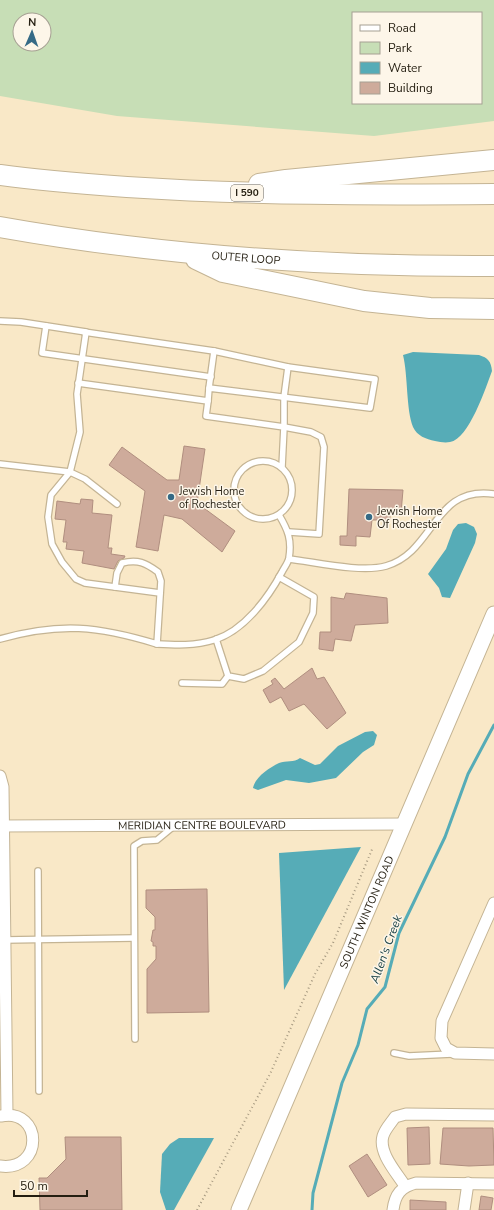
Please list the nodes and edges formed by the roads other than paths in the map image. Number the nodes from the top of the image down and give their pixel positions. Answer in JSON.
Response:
{"nodes":[{"id":1,"x":494,"y":160,"type":"edge"},
{"id":2,"x":0,"y":175,"type":"edge"},
{"id":3,"x":208,"y":192,"type":"junction"},
{"id":4,"x":494,"y":194,"type":"edge"},
{"id":5,"x":0,"y":227,"type":"edge"},
{"id":6,"x":183,"y":253,"type":"junction"},
{"id":7,"x":494,"y":266,"type":"edge"},
{"id":8,"x":494,"y":309,"type":"edge"},
{"id":9,"x":0,"y":321,"type":"edge"},
{"id":10,"x":46,"y":326,"type":"junction"},
{"id":11,"x":84,"y":332,"type":"junction"},
{"id":12,"x":214,"y":351,"type":"junction"},
{"id":13,"x":82,"y":358,"type":"junction"},
{"id":14,"x":288,"y":366,"type":"junction"},
{"id":15,"x":211,"y":377,"type":"junction"},
{"id":16,"x":78,"y":383,"type":"junction"},
{"id":17,"x":209,"y":388,"type":"junction"},
{"id":18,"x":284,"y":397,"type":"junction"},
{"id":19,"x":208,"y":401,"type":"junction"},
{"id":20,"x":284,"y":427,"type":"junction"},
{"id":21,"x":0,"y":464,"type":"edge"},
{"id":22,"x":282,"y":467,"type":"junction"},
{"id":23,"x":70,"y":472,"type":"junction"},
{"id":24,"x":494,"y":494,"type":"edge"},
{"id":25,"x":117,"y":504,"type":"dead end"},
{"id":26,"x":278,"y":515,"type":"junction"},
{"id":27,"x":289,"y":532,"type":"junction"},
{"id":28,"x":289,"y":559,"type":"junction"},
{"id":29,"x":279,"y":577,"type":"junction"},
{"id":30,"x":115,"y":587,"type":"junction"},
{"id":31,"x":160,"y":593,"type":"junction"},
{"id":32,"x":494,"y":614,"type":"edge"},
{"id":33,"x":0,"y":639,"type":"edge"},
{"id":34,"x":216,"y":640,"type":"junction"},
{"id":35,"x":157,"y":644,"type":"junction"},
{"id":36,"x":228,"y":676,"type":"junction"},
{"id":37,"x":182,"y":683,"type":"dead end"},
{"id":38,"x":0,"y":776,"type":"edge"},
{"id":39,"x":176,"y":824,"type":"junction"},
{"id":40,"x":405,"y":824,"type":"junction"},
{"id":41,"x":2,"y":826,"type":"edge"},
{"id":42,"x":38,"y":871,"type":"dead end"},
{"id":43,"x":494,"y":903,"type":"edge"},
{"id":44,"x":134,"y":938,"type":"junction"},
{"id":45,"x":38,"y":939,"type":"junction"},
{"id":46,"x":2,"y":940,"type":"edge"},
{"id":47,"x":135,"y":1039,"type":"dead end"},
{"id":48,"x":394,"y":1053,"type":"dead end"},
{"id":49,"x":455,"y":1054,"type":"junction"},
{"id":50,"x":494,"y":1054,"type":"edge"},
{"id":51,"x":39,"y":1091,"type":"dead end"},
{"id":52,"x":3,"y":1115,"type":"edge"},
{"id":53,"x":494,"y":1115,"type":"edge"},
{"id":54,"x":0,"y":1166,"type":"edge"},
{"id":55,"x":468,"y":1183,"type":"junction"},
{"id":56,"x":494,"y":1184,"type":"edge"},
{"id":57,"x":405,"y":1186,"type":"junction"},
{"id":58,"x":239,"y":1210,"type":"edge"},
{"id":59,"x":393,"y":1210,"type":"edge"},
{"id":60,"x":464,"y":1210,"type":"edge"}],
"edges":[{"from":1,"to":3,"type":"highway"},
{"from":2,"to":3,"type":"highway","number":"I 590"},
{"from":3,"to":4,"type":"highway","number":"I 590"},
{"from":5,"to":6,"type":"highway","name":"OUTER LOOP"},
{"from":6,"to":7,"type":"highway","name":"OUTER LOOP"},
{"from":6,"to":8,"type":"highway"},
{"from":9,"to":10,"type":"lane"},
{"from":10,"to":11,"type":"lane"},
{"from":10,"to":13,"type":"lane"},
{"from":11,"to":12,"type":"lane"},
{"from":11,"to":13,"type":"lane"},
{"from":12,"to":14,"type":"lane"},
{"from":12,"to":15,"type":"lane"},
{"from":13,"to":15,"type":"lane"},
{"from":13,"to":16,"type":"lane"},
{"from":14,"to":18,"type":"lane"},
{"from":14,"to":18,"type":"lane"},
{"from":15,"to":17,"type":"lane"},
{"from":16,"to":19,"type":"lane"},
{"from":16,"to":23,"type":"lane"},
{"from":17,"to":18,"type":"lane"},
{"from":17,"to":19,"type":"lane"},
{"from":18,"to":20,"type":"lane"},
{"from":19,"to":20,"type":"lane"},
{"from":20,"to":22,"type":"lane"},
{"from":20,"to":27,"type":"lane"},
{"from":21,"to":23,"type":"lane"},
{"from":22,"to":26,"type":"lane"},
{"from":22,"to":26,"type":"lane"},
{"from":23,"to":25,"type":"lane"},
{"from":23,"to":30,"type":"lane"},
{"from":24,"to":28,"type":"lane"},
{"from":26,"to":27,"type":"lane"},
{"from":27,"to":28,"type":"lane"},
{"from":28,"to":29,"type":"lane"},
{"from":29,"to":34,"type":"lane"},
{"from":29,"to":36,"type":"lane"},
{"from":30,"to":31,"type":"lane"},
{"from":30,"to":31,"type":"lane"},
{"from":31,"to":35,"type":"lane"},
{"from":32,"to":40,"type":"main road","name":"SOUTH WINTON ROAD"},
{"from":33,"to":35,"type":"lane"},
{"from":34,"to":35,"type":"lane"},
{"from":34,"to":36,"type":"lane"},
{"from":36,"to":37,"type":"lane"},
{"from":38,"to":41,"type":"street"},
{"from":39,"to":40,"type":"street","name":"MERIDIAN CENTRE BOULEVARD"},
{"from":39,"to":41,"type":"street","name":"MERIDIAN CENTRE BOULEVARD"},
{"from":39,"to":44,"type":"lane"},
{"from":40,"to":58,"type":"main road","name":"SOUTH WINTON ROAD"},
{"from":41,"to":46,"type":"street"},
{"from":42,"to":45,"type":"lane"},
{"from":43,"to":49,"type":"street"},
{"from":44,"to":45,"type":"lane"},
{"from":44,"to":47,"type":"lane"},
{"from":45,"to":46,"type":"lane"},
{"from":45,"to":51,"type":"lane"},
{"from":46,"to":52,"type":"street"},
{"from":48,"to":49,"type":"lane"},
{"from":49,"to":50,"type":"street"},
{"from":52,"to":54,"type":"street"},
{"from":53,"to":57,"type":"street"},
{"from":55,"to":56,"type":"street"},
{"from":55,"to":57,"type":"street"},
{"from":55,"to":60,"type":"street"},
{"from":57,"to":59,"type":"street"}]}
